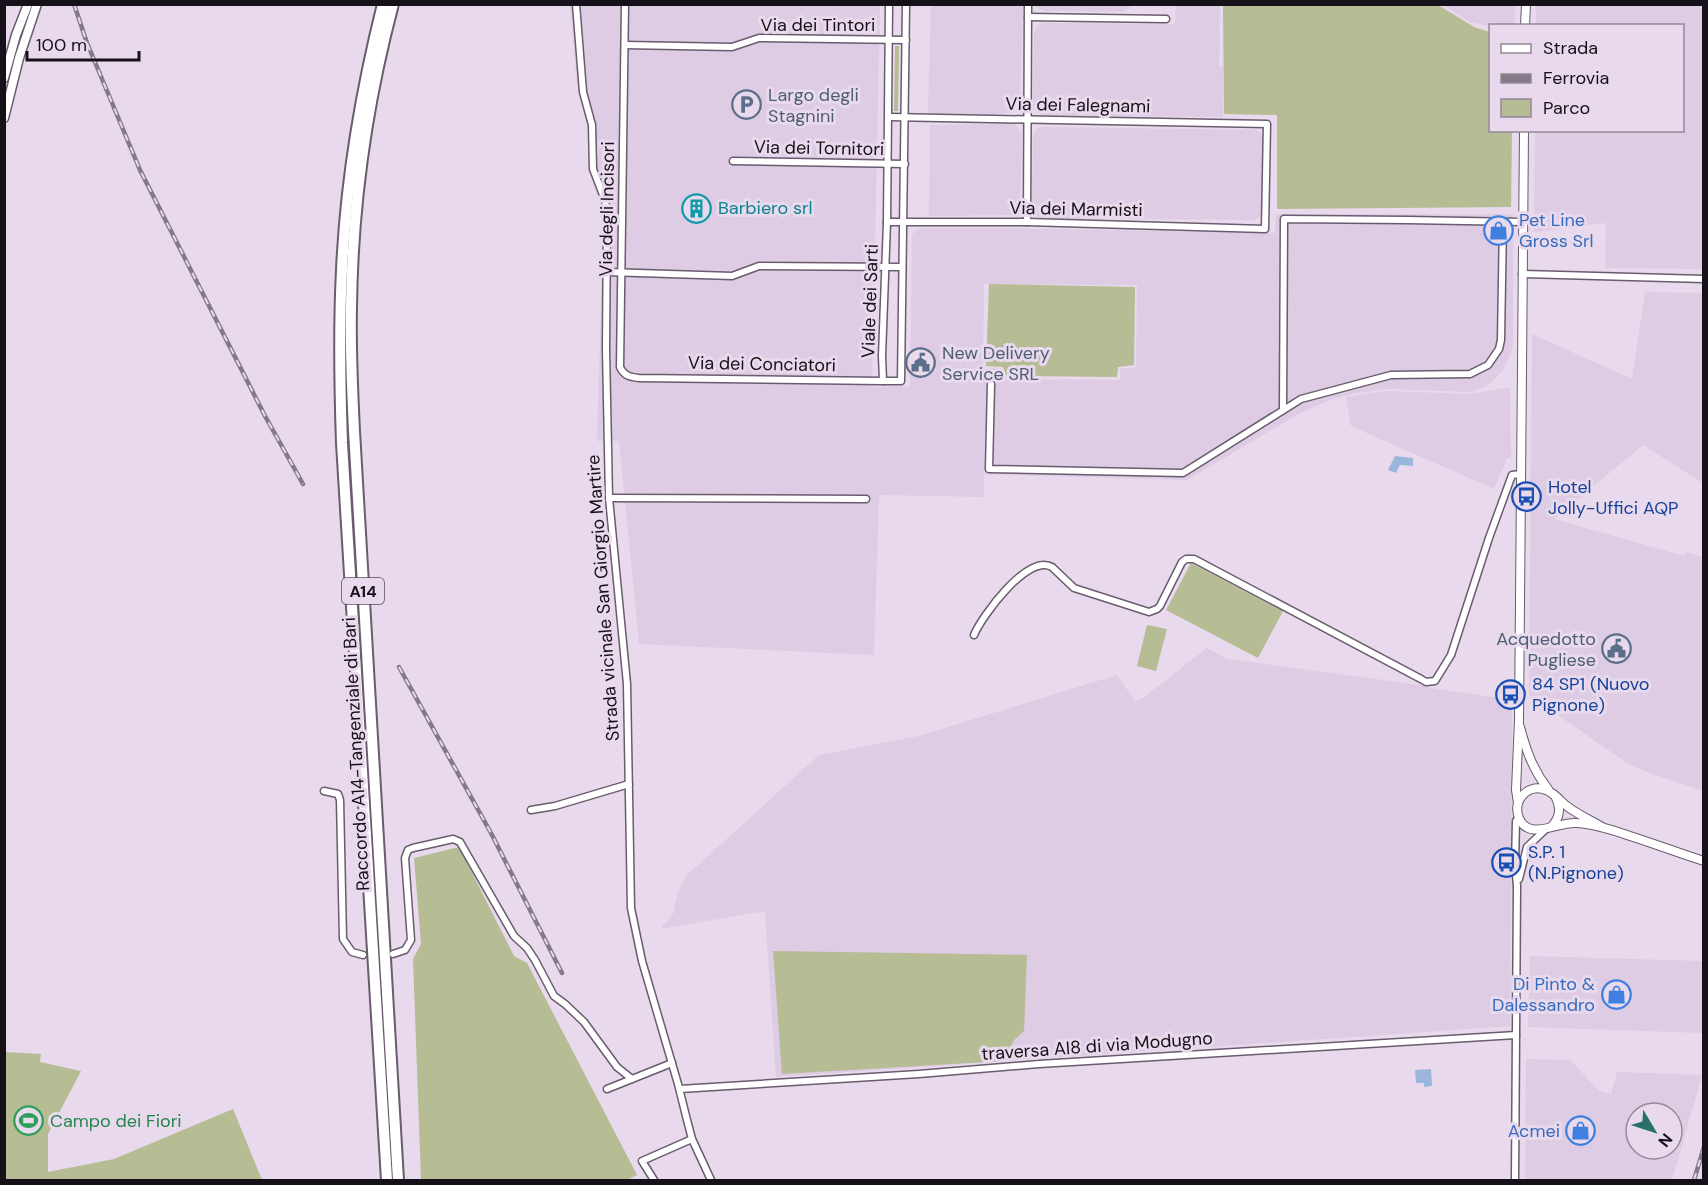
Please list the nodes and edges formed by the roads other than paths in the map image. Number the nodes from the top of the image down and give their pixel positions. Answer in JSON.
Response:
{"nodes":[{"id":1,"x":28,"y":4,"type":"edge"},
{"id":2,"x":37,"y":4,"type":"edge"},
{"id":3,"x":383,"y":4,"type":"edge"},
{"id":4,"x":393,"y":4,"type":"edge"},
{"id":5,"x":576,"y":4,"type":"edge"},
{"id":6,"x":625,"y":4,"type":"edge"},
{"id":7,"x":889,"y":4,"type":"edge"},
{"id":8,"x":906,"y":4,"type":"edge"},
{"id":9,"x":1028,"y":4,"type":"edge"},
{"id":10,"x":1526,"y":4,"type":"edge"},
{"id":11,"x":1028,"y":17,"type":"junction"},
{"id":12,"x":1166,"y":19,"type":"dead end"},
{"id":13,"x":1526,"y":24,"type":"edge"},
{"id":14,"x":889,"y":40,"type":"junction"},
{"id":15,"x":906,"y":40,"type":"junction"},
{"id":16,"x":625,"y":45,"type":"junction"},
{"id":17,"x":4,"y":78,"type":"edge"},
{"id":18,"x":889,"y":117,"type":"junction"},
{"id":19,"x":4,"y":118,"type":"edge"},
{"id":20,"x":905,"y":118,"type":"junction"},
{"id":21,"x":1028,"y":119,"type":"junction"},
{"id":22,"x":1524,"y":132,"type":"edge"},
{"id":23,"x":733,"y":161,"type":"dead end"},
{"id":24,"x":905,"y":164,"type":"junction"},
{"id":25,"x":887,"y":165,"type":"junction"},
{"id":26,"x":887,"y":222,"type":"junction"},
{"id":27,"x":903,"y":222,"type":"junction"},
{"id":28,"x":1027,"y":222,"type":"junction"},
{"id":29,"x":1503,"y":222,"type":"junction"},
{"id":30,"x":1523,"y":222,"type":"junction"},
{"id":31,"x":1265,"y":229,"type":"joint"},
{"id":32,"x":886,"y":267,"type":"junction"},
{"id":33,"x":902,"y":267,"type":"junction"},
{"id":34,"x":607,"y":272,"type":"junction"},
{"id":35,"x":621,"y":273,"type":"junction"},
{"id":36,"x":1522,"y":274,"type":"junction"},
{"id":37,"x":1704,"y":279,"type":"edge"},
{"id":38,"x":623,"y":373,"type":"joint"},
{"id":39,"x":883,"y":381,"type":"junction"},
{"id":40,"x":901,"y":381,"type":"joint"},
{"id":41,"x":991,"y":384,"type":"dead end"},
{"id":42,"x":1284,"y":410,"type":"junction"},
{"id":43,"x":1521,"y":474,"type":"junction"},
{"id":44,"x":609,"y":498,"type":"junction"},
{"id":45,"x":866,"y":500,"type":"dead end"},
{"id":46,"x":974,"y":635,"type":"dead end"},
{"id":47,"x":1519,"y":720,"type":"junction"},
{"id":48,"x":629,"y":784,"type":"junction"},
{"id":49,"x":324,"y":791,"type":"dead end"},
{"id":50,"x":1553,"y":794,"type":"junction"},
{"id":51,"x":1518,"y":803,"type":"junction"},
{"id":52,"x":531,"y":810,"type":"dead end"},
{"id":53,"x":1519,"y":817,"type":"junction"},
{"id":54,"x":1549,"y":828,"type":"junction"},
{"id":55,"x":1604,"y":828,"type":"junction"},
{"id":56,"x":1704,"y":861,"type":"edge"},
{"id":57,"x":1517,"y":886,"type":"junction"},
{"id":58,"x":393,"y":954,"type":"dead end"},
{"id":59,"x":363,"y":955,"type":"dead end"},
{"id":60,"x":1516,"y":1035,"type":"junction"},
{"id":61,"x":672,"y":1064,"type":"junction"},
{"id":62,"x":632,"y":1079,"type":"junction"},
{"id":63,"x":607,"y":1089,"type":"dead end"},
{"id":64,"x":680,"y":1089,"type":"junction"},
{"id":65,"x":692,"y":1139,"type":"junction"},
{"id":66,"x":387,"y":1180,"type":"edge"},
{"id":67,"x":398,"y":1180,"type":"edge"},
{"id":68,"x":654,"y":1180,"type":"edge"},
{"id":69,"x":711,"y":1180,"type":"edge"},
{"id":70,"x":1515,"y":1180,"type":"edge"}],
"edges":[{"from":1,"to":17,"type":"main road"},
{"from":2,"to":19,"type":"main road"},
{"from":3,"to":66,"type":"highway","name":"Raccordo A14-Tangenziale di Bari","number":"A14"},
{"from":4,"to":67,"type":"highway","name":"Raccordo A14-Tangenziale di Bari","number":"A14"},
{"from":5,"to":34,"type":"street","name":"Strada vicinale San Giorgio Martire"},
{"from":6,"to":16,"type":"street","name":"Via degli Incisori"},
{"from":7,"to":14,"type":"street","name":"Viale dei Sarti"},
{"from":8,"to":15,"type":"street","name":"Viale dei Sarti"},
{"from":9,"to":11,"type":"street"},
{"from":10,"to":13,"type":"street"},
{"from":11,"to":12,"type":"street"},
{"from":11,"to":21,"type":"street"},
{"from":14,"to":15,"type":"street","name":"Via dei Tintori"},
{"from":14,"to":16,"type":"street","name":"Via dei Tintori"},
{"from":14,"to":18,"type":"street","name":"Viale dei Sarti"},
{"from":15,"to":20,"type":"street","name":"Viale dei Sarti"},
{"from":16,"to":35,"type":"street","name":"Via degli Incisori"},
{"from":18,"to":20,"type":"street","name":"Via dei Falegnami"},
{"from":18,"to":25,"type":"street","name":"Viale dei Sarti"},
{"from":20,"to":21,"type":"street","name":"Via dei Falegnami"},
{"from":20,"to":24,"type":"street","name":"Viale dei Sarti"},
{"from":21,"to":28,"type":"street"},
{"from":21,"to":31,"type":"street","name":"Via dei Falegnami"},
{"from":22,"to":30,"type":"street"},
{"from":23,"to":25,"type":"street","name":"Via dei Tornitori"},
{"from":24,"to":25,"type":"street","name":"Via dei Tornitori"},
{"from":24,"to":27,"type":"street","name":"Viale dei Sarti"},
{"from":25,"to":26,"type":"street","name":"Viale dei Sarti"},
{"from":26,"to":27,"type":"street","name":"Via dei Marmisti"},
{"from":26,"to":32,"type":"street","name":"Viale dei Sarti"},
{"from":27,"to":28,"type":"street","name":"Via dei Marmisti"},
{"from":27,"to":33,"type":"street","name":"Viale dei Sarti"},
{"from":28,"to":31,"type":"street","name":"Via dei Marmisti"},
{"from":29,"to":30,"type":"street"},
{"from":29,"to":42,"type":"street"},
{"from":29,"to":42,"type":"street"},
{"from":30,"to":36,"type":"street"},
{"from":32,"to":33,"type":"street"},
{"from":32,"to":35,"type":"street"},
{"from":32,"to":39,"type":"street","name":"Viale dei Sarti"},
{"from":33,"to":40,"type":"street","name":"Viale dei Sarti"},
{"from":34,"to":35,"type":"street"},
{"from":34,"to":44,"type":"street","name":"Strada vicinale San Giorgio Martire"},
{"from":35,"to":38,"type":"street","name":"Via degli Incisori"},
{"from":36,"to":37,"type":"street"},
{"from":36,"to":43,"type":"street"},
{"from":38,"to":39,"type":"street","name":"Via dei Conciatori"},
{"from":39,"to":40,"type":"street","name":"Via dei Conciatori"},
{"from":41,"to":42,"type":"street"},
{"from":43,"to":46,"type":"street"},
{"from":43,"to":47,"type":"street"},
{"from":44,"to":45,"type":"street"},
{"from":44,"to":48,"type":"street","name":"Strada vicinale San Giorgio Martire"},
{"from":47,"to":50,"type":"street"},
{"from":47,"to":51,"type":"street"},
{"from":48,"to":52,"type":"street"},
{"from":48,"to":61,"type":"street","name":"Strada vicinale San Giorgio Martire"},
{"from":49,"to":59,"type":"street"},
{"from":50,"to":51,"type":"street"},
{"from":50,"to":54,"type":"street"},
{"from":50,"to":55,"type":"street"},
{"from":51,"to":53,"type":"street"},
{"from":53,"to":54,"type":"street"},
{"from":53,"to":57,"type":"street"},
{"from":54,"to":55,"type":"street"},
{"from":54,"to":57,"type":"street"},
{"from":55,"to":56,"type":"street"},
{"from":57,"to":60,"type":"street"},
{"from":58,"to":62,"type":"street"},
{"from":60,"to":64,"type":"street","name":"traversa AI8 di via Modugno"},
{"from":60,"to":70,"type":"street"},
{"from":61,"to":62,"type":"street"},
{"from":61,"to":64,"type":"street","name":"Strada vicinale San Giorgio Martire"},
{"from":62,"to":63,"type":"street"},
{"from":64,"to":65,"type":"street","name":"Strada vicinale San Giorgio Martire"},
{"from":65,"to":68,"type":"street"},
{"from":65,"to":69,"type":"street","name":"Strada vicinale San Giorgio Martire"}]}
